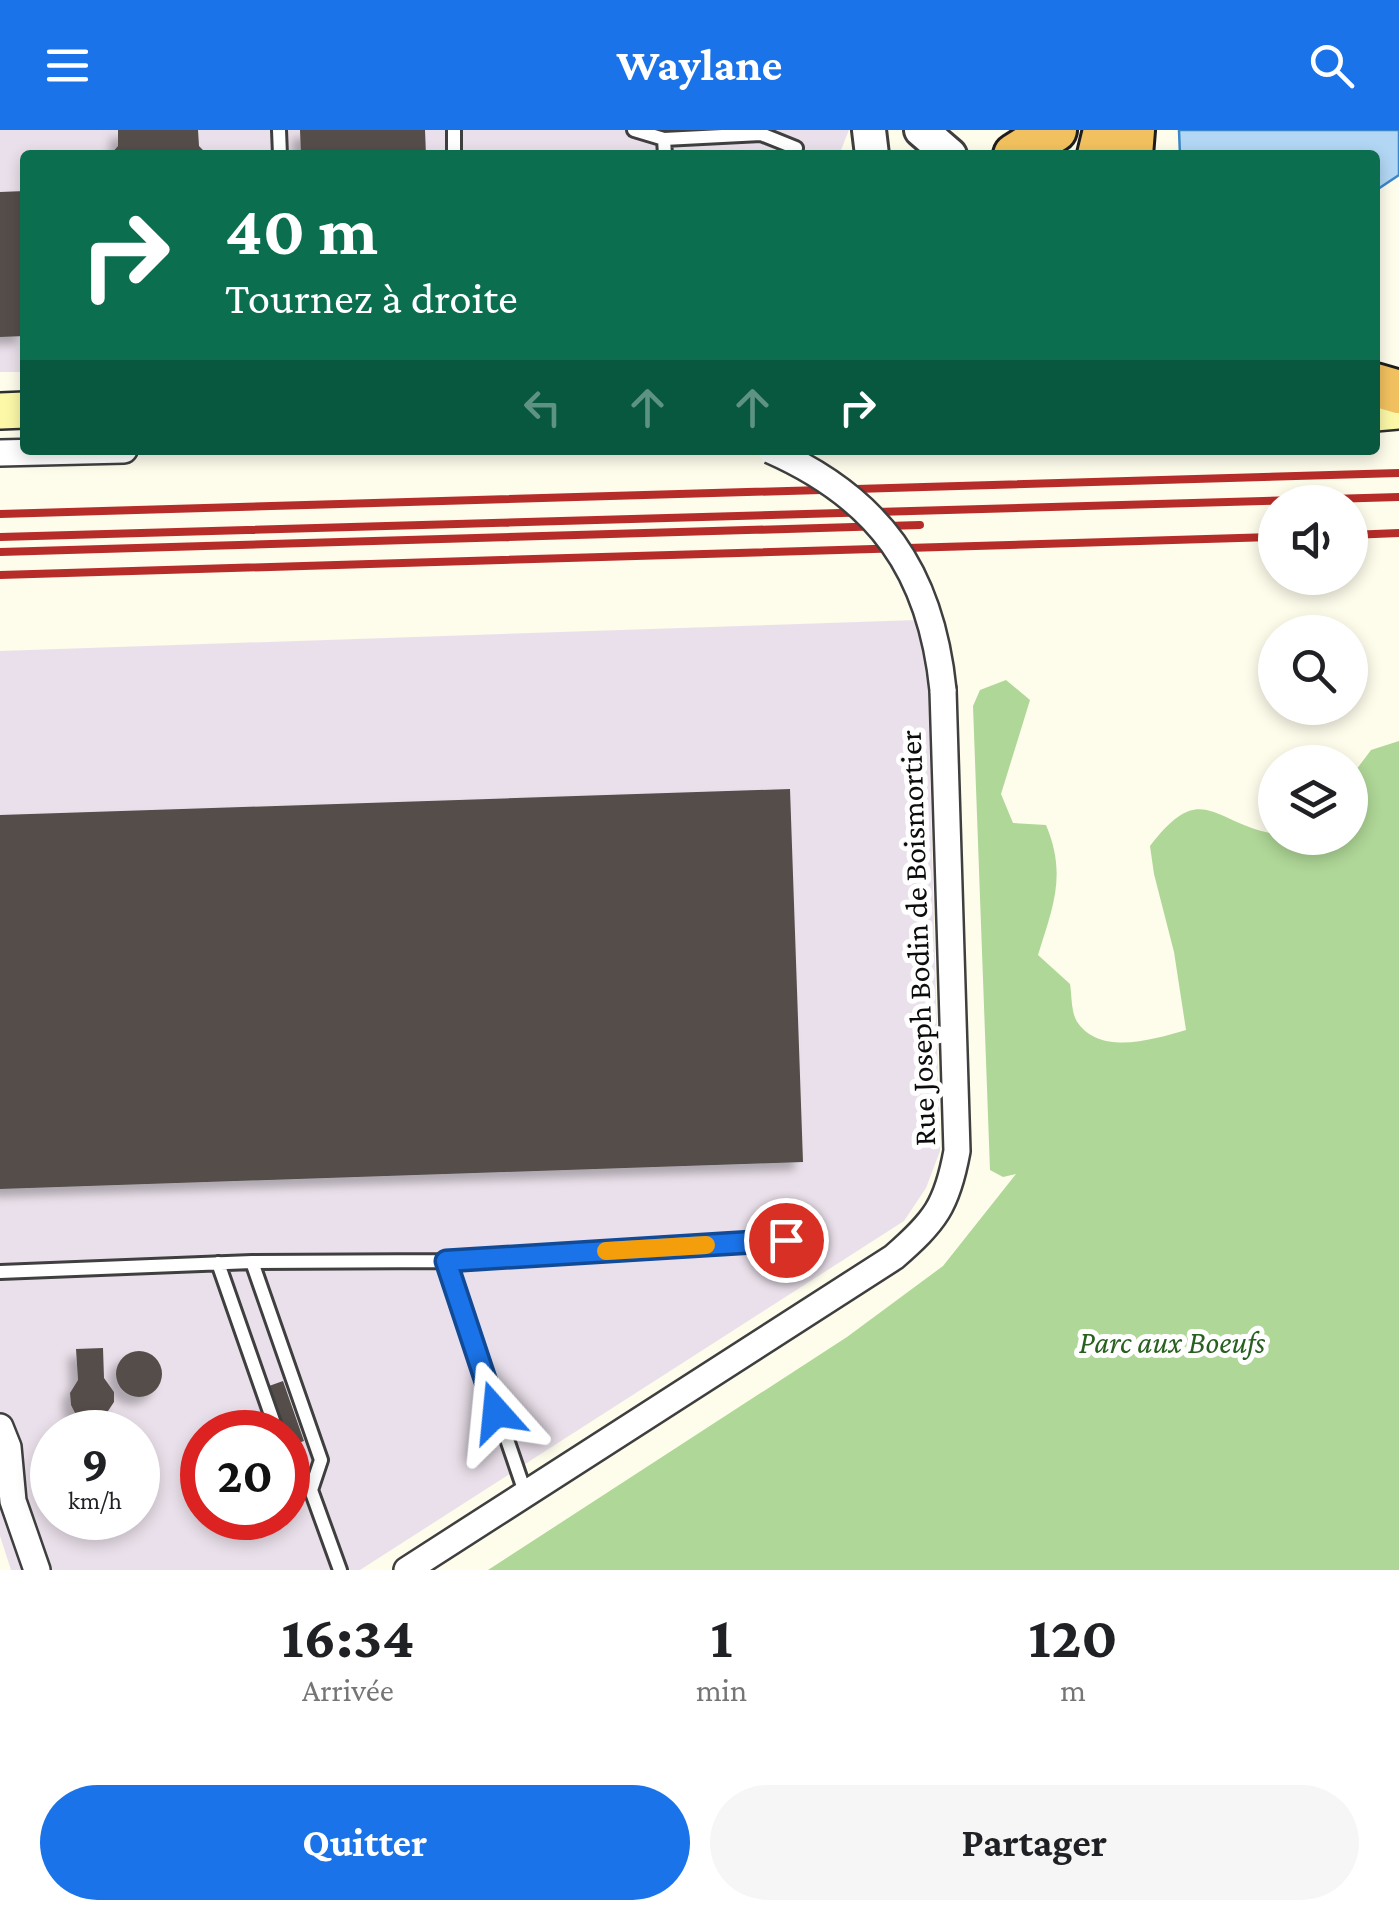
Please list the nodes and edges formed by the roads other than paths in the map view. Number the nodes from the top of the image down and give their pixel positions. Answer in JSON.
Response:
{"nodes":[{"id":1,"x":634,"y":130,"type":"edge"},
{"id":2,"x":920,"y":130,"type":"edge"},
{"id":3,"x":1055,"y":130,"type":"edge"},
{"id":4,"x":664,"y":139,"type":"junction"},
{"id":5,"x":665,"y":150,"type":"edge"},
{"id":6,"x":795,"y":150,"type":"edge"},
{"id":7,"x":944,"y":150,"type":"edge"},
{"id":8,"x":1022,"y":150,"type":"edge"},
{"id":9,"x":782,"y":455,"type":"edge"},
{"id":10,"x":786,"y":1240,"type":"dead end"},
{"id":11,"x":446,"y":1261,"type":"junction"},
{"id":12,"x":252,"y":1262,"type":"junction"},
{"id":13,"x":218,"y":1263,"type":"junction"},
{"id":14,"x":0,"y":1272,"type":"edge"},
{"id":15,"x":269,"y":1410,"type":"edge"},
{"id":16,"x":0,"y":1426,"type":"edge"},
{"id":17,"x":311,"y":1490,"type":"joint"},
{"id":18,"x":526,"y":1495,"type":"junction"},
{"id":19,"x":36,"y":1570,"type":"edge"},
{"id":20,"x":340,"y":1570,"type":"edge"},
{"id":21,"x":406,"y":1570,"type":"edge"}],
"edges":[{"from":1,"to":4,"type":"lane"},
{"from":2,"to":7,"type":"street"},
{"from":3,"to":8,"type":"highway"},
{"from":4,"to":5,"type":"lane"},
{"from":4,"to":6,"type":"lane"},
{"from":9,"to":18,"type":"street","name":"Rue Joseph Bodin de Boismortier","bridge":true},
{"from":10,"to":11,"type":"lane"},
{"from":11,"to":12,"type":"lane"},
{"from":11,"to":18,"type":"lane"},
{"from":12,"to":13,"type":"lane"},
{"from":12,"to":17,"type":"lane"},
{"from":13,"to":14,"type":"lane"},
{"from":13,"to":15,"type":"lane"},
{"from":16,"to":19,"type":"street"},
{"from":17,"to":20,"type":"lane"},
{"from":18,"to":21,"type":"street","name":"Rue Joseph Bodin de Boismortier"}]}
